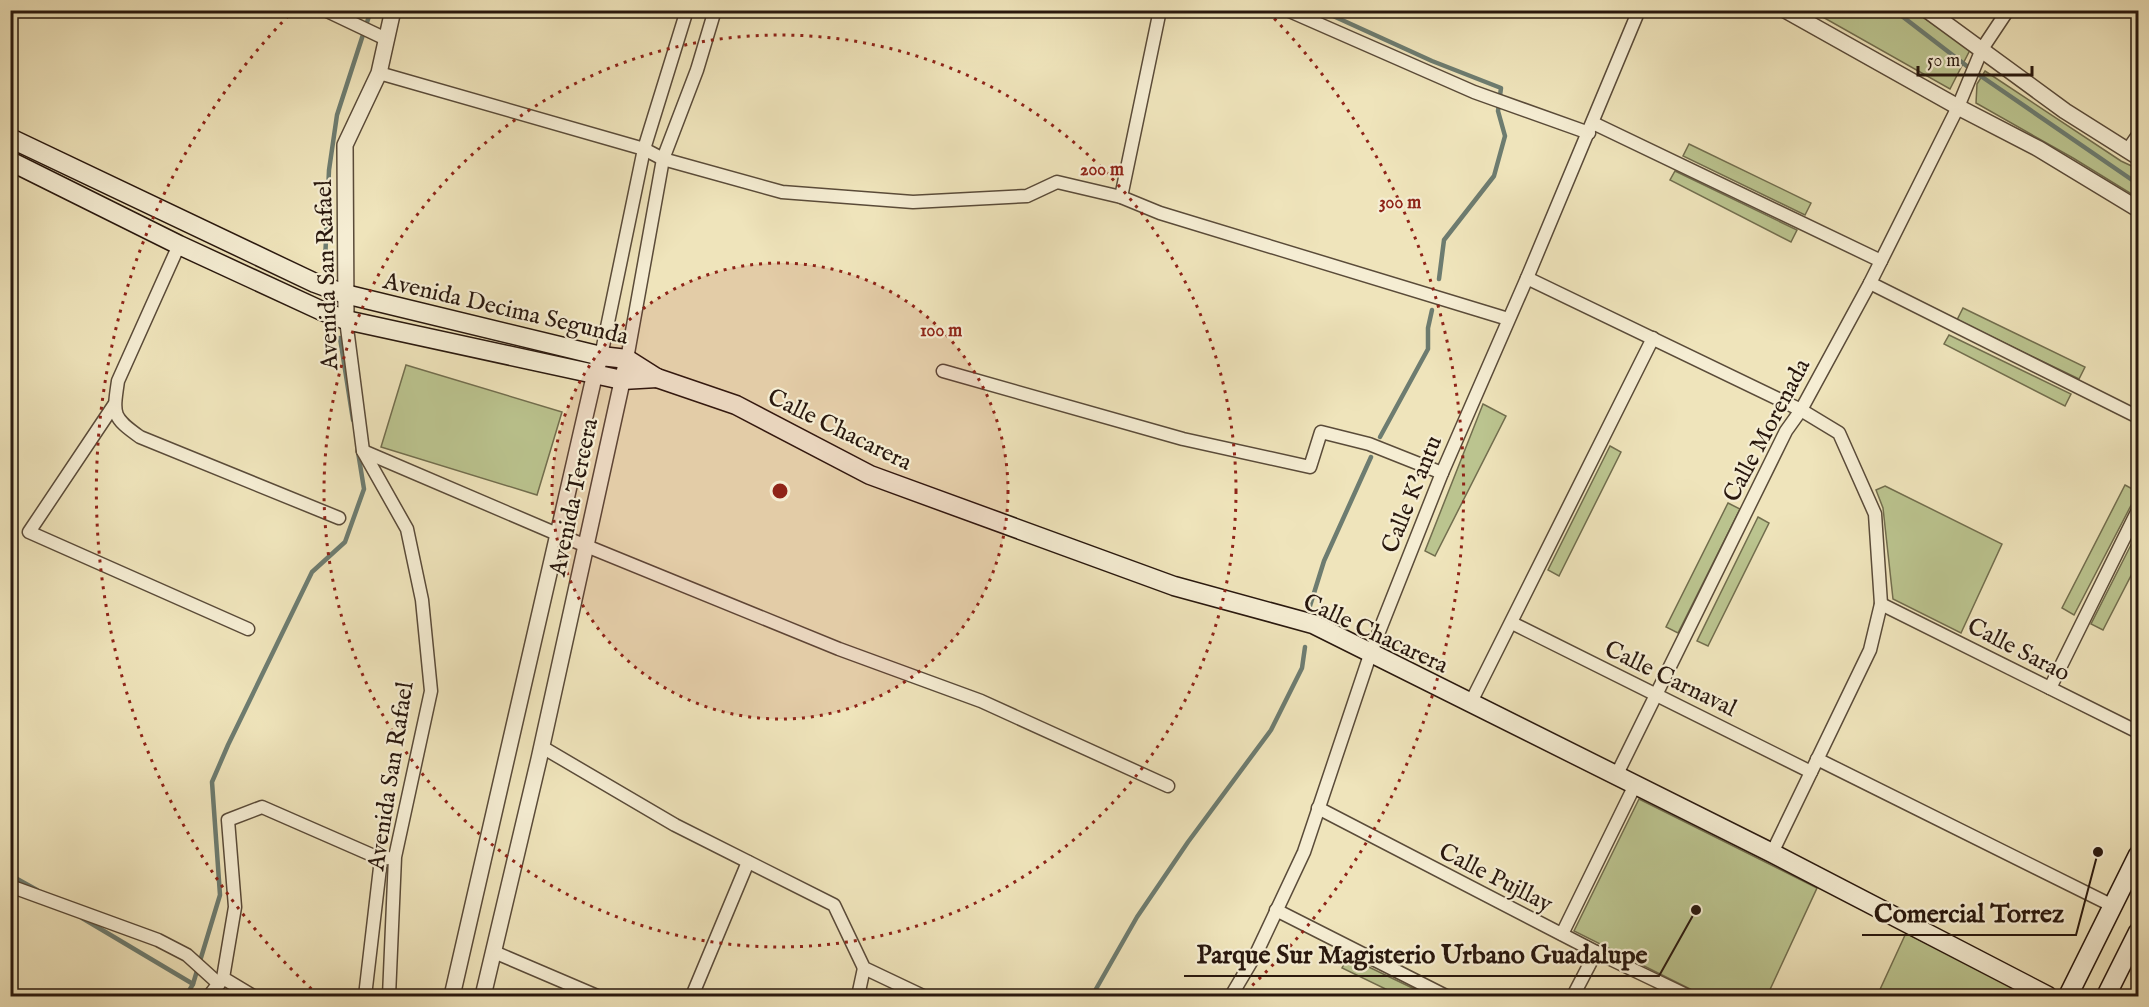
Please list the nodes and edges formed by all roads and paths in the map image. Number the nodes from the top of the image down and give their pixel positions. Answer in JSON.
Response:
{"nodes":[{"id":1,"x":324,"y":10,"type":"edge"},
{"id":2,"x":393,"y":10,"type":"edge"},
{"id":3,"x":687,"y":10,"type":"edge"},
{"id":4,"x":715,"y":10,"type":"edge"},
{"id":5,"x":1160,"y":10,"type":"edge"},
{"id":6,"x":1287,"y":10,"type":"edge"},
{"id":7,"x":1639,"y":10,"type":"edge"},
{"id":8,"x":1785,"y":10,"type":"edge"},
{"id":9,"x":1927,"y":10,"type":"edge"},
{"id":10,"x":2008,"y":10,"type":"edge"},
{"id":11,"x":386,"y":39,"type":"junction"},
{"id":12,"x":1982,"y":49,"type":"junction"},
{"id":13,"x":379,"y":73,"type":"junction"},
{"id":14,"x":1958,"y":107,"type":"junction"},
{"id":15,"x":1591,"y":128,"type":"junction"},
{"id":16,"x":2139,"y":135,"type":"edge"},
{"id":17,"x":10,"y":138,"type":"edge"},
{"id":18,"x":644,"y":149,"type":"junction"},
{"id":19,"x":2133,"y":154,"type":"edge"},
{"id":20,"x":663,"y":159,"type":"junction"},
{"id":21,"x":10,"y":161,"type":"edge"},
{"id":22,"x":1121,"y":197,"type":"junction"},
{"id":23,"x":2139,"y":209,"type":"edge"},
{"id":24,"x":179,"y":245,"type":"junction"},
{"id":25,"x":1881,"y":261,"type":"junction"},
{"id":26,"x":1527,"y":278,"type":"junction"},
{"id":27,"x":1870,"y":283,"type":"junction"},
{"id":28,"x":345,"y":294,"type":"junction"},
{"id":29,"x":1508,"y":319,"type":"junction"},
{"id":30,"x":346,"y":320,"type":"junction"},
{"id":31,"x":1653,"y":338,"type":"junction"},
{"id":32,"x":601,"y":356,"type":"junction"},
{"id":33,"x":627,"y":358,"type":"junction"},
{"id":34,"x":943,"y":372,"type":"dead end"},
{"id":35,"x":595,"y":373,"type":"junction"},
{"id":36,"x":657,"y":378,"type":"junction"},
{"id":37,"x":622,"y":380,"type":"junction"},
{"id":38,"x":114,"y":405,"type":"junction"},
{"id":39,"x":1801,"y":410,"type":"junction"},
{"id":40,"x":2139,"y":417,"type":"edge"},
{"id":41,"x":363,"y":451,"type":"junction"},
{"id":42,"x":1442,"y":473,"type":"junction"},
{"id":43,"x":2139,"y":510,"type":"edge"},
{"id":44,"x":339,"y":518,"type":"dead end"},
{"id":45,"x":557,"y":534,"type":"junction"},
{"id":46,"x":586,"y":546,"type":"junction"},
{"id":47,"x":1881,"y":604,"type":"junction"},
{"id":48,"x":1512,"y":623,"type":"junction"},
{"id":49,"x":248,"y":629,"type":"dead end"},
{"id":50,"x":1371,"y":652,"type":"junction"},
{"id":51,"x":2050,"y":688,"type":"junction"},
{"id":52,"x":1657,"y":694,"type":"junction"},
{"id":53,"x":1470,"y":704,"type":"junction"},
{"id":54,"x":2139,"y":732,"type":"edge"},
{"id":55,"x":542,"y":747,"type":"junction"},
{"id":56,"x":1817,"y":759,"type":"junction"},
{"id":57,"x":1811,"y":771,"type":"junction"},
{"id":58,"x":1616,"y":776,"type":"junction"},
{"id":59,"x":1635,"y":785,"type":"junction"},
{"id":60,"x":1168,"y":786,"type":"dead end"},
{"id":61,"x":1318,"y":808,"type":"junction"},
{"id":62,"x":1772,"y":853,"type":"junction"},
{"id":63,"x":2139,"y":855,"type":"edge"},
{"id":64,"x":395,"y":857,"type":"junction"},
{"id":65,"x":381,"y":859,"type":"junction"},
{"id":66,"x":748,"y":862,"type":"junction"},
{"id":67,"x":10,"y":886,"type":"edge"},
{"id":68,"x":2113,"y":906,"type":"junction"},
{"id":69,"x":1276,"y":910,"type":"junction"},
{"id":70,"x":2139,"y":932,"type":"edge"},
{"id":71,"x":1562,"y":934,"type":"junction"},
{"id":72,"x":494,"y":952,"type":"junction"},
{"id":73,"x":1596,"y":952,"type":"junction"},
{"id":74,"x":864,"y":968,"type":"junction"},
{"id":75,"x":221,"y":981,"type":"junction"},
{"id":76,"x":209,"y":996,"type":"edge"},
{"id":77,"x":253,"y":996,"type":"edge"},
{"id":78,"x":365,"y":996,"type":"edge"},
{"id":79,"x":389,"y":996,"type":"edge"},
{"id":80,"x":452,"y":996,"type":"edge"},
{"id":81,"x":483,"y":996,"type":"edge"},
{"id":82,"x":597,"y":996,"type":"edge"},
{"id":83,"x":692,"y":996,"type":"edge"},
{"id":84,"x":858,"y":996,"type":"edge"},
{"id":85,"x":923,"y":996,"type":"edge"},
{"id":86,"x":1231,"y":996,"type":"edge"},
{"id":87,"x":1446,"y":996,"type":"edge"},
{"id":88,"x":1573,"y":996,"type":"edge"},
{"id":89,"x":1688,"y":996,"type":"edge"},
{"id":90,"x":2048,"y":996,"type":"edge"},
{"id":91,"x":2068,"y":996,"type":"edge"},
{"id":92,"x":2106,"y":996,"type":"edge"}],
"edges":[{"from":1,"to":11,"type":"street"},
{"from":2,"to":11,"type":"street","name":"Avenida San Rafael"},
{"from":3,"to":18,"type":"street","name":"Avenida Tercera"},
{"from":4,"to":20,"type":"street","name":"Avenida Tercera"},
{"from":5,"to":22,"type":"street"},
{"from":6,"to":15,"type":"street"},
{"from":7,"to":15,"type":"street","name":"Calle K'antu"},
{"from":8,"to":14,"type":"street"},
{"from":9,"to":12,"type":"street"},
{"from":10,"to":12,"type":"street","name":"Calle Morenada"},
{"from":11,"to":13,"type":"street","name":"Avenida San Rafael"},
{"from":12,"to":14,"type":"street","name":"Calle Morenada"},
{"from":12,"to":19,"type":"street"},
{"from":13,"to":18,"type":"street"},
{"from":13,"to":28,"type":"street","name":"Avenida San Rafael"},
{"from":14,"to":23,"type":"street"},
{"from":14,"to":25,"type":"street","name":"Calle Morenada"},
{"from":15,"to":25,"type":"street"},
{"from":15,"to":26,"type":"street","name":"Calle K'antu"},
{"from":16,"to":19,"type":"street"},
{"from":17,"to":28,"type":"main road","name":"Avenida Decima Segunda"},
{"from":18,"to":20,"type":"street"},
{"from":18,"to":32,"type":"street","name":"Avenida Tercera"},
{"from":20,"to":22,"type":"street"},
{"from":20,"to":33,"type":"street","name":"Avenida Tercera"},
{"from":21,"to":24,"type":"main road","name":"Avenida Decima Segunda"},
{"from":22,"to":29,"type":"street"},
{"from":24,"to":30,"type":"main road","name":"Avenida Decima Segunda"},
{"from":24,"to":38,"type":"street"},
{"from":25,"to":27,"type":"street","name":"Calle Morenada"},
{"from":26,"to":29,"type":"street","name":"Calle K'antu"},
{"from":26,"to":31,"type":"street"},
{"from":27,"to":39,"type":"street","name":"Calle Morenada"},
{"from":27,"to":40,"type":"street"},
{"from":28,"to":30,"type":"street","name":"Avenida San Rafael"},
{"from":28,"to":32,"type":"main road","name":"Avenida Decima Segunda"},
{"from":29,"to":42,"type":"street","name":"Calle K'antu"},
{"from":30,"to":35,"type":"main road","name":"Avenida Decima Segunda"},
{"from":30,"to":41,"type":"street","name":"Avenida San Rafael"},
{"from":31,"to":39,"type":"street"},
{"from":31,"to":48,"type":"street"},
{"from":32,"to":33,"type":"main road","name":"Avenida Decima Segunda"},
{"from":32,"to":35,"type":"street","name":"Avenida Tercera"},
{"from":33,"to":36,"type":"main road","name":"Avenida Decima Segunda"},
{"from":33,"to":37,"type":"street","name":"Avenida Tercera"},
{"from":34,"to":42,"type":"street"},
{"from":35,"to":37,"type":"main road","name":"Avenida Decima Segunda"},
{"from":35,"to":45,"type":"street","name":"Avenida Tercera"},
{"from":36,"to":37,"type":"main road","name":"Avenida Decima Segunda"},
{"from":36,"to":50,"type":"main road","name":"Calle Chacarera"},
{"from":37,"to":46,"type":"street","name":"Avenida Tercera"},
{"from":38,"to":44,"type":"street"},
{"from":38,"to":49,"type":"street"},
{"from":39,"to":47,"type":"street"},
{"from":39,"to":52,"type":"street","name":"Calle Morenada"},
{"from":41,"to":45,"type":"street"},
{"from":41,"to":64,"type":"street","name":"Avenida San Rafael"},
{"from":42,"to":50,"type":"street","name":"Calle K'antu"},
{"from":43,"to":51,"type":"street"},
{"from":45,"to":46,"type":"street"},
{"from":45,"to":80,"type":"street","name":"Avenida Tercera"},
{"from":46,"to":55,"type":"street","name":"Avenida Tercera"},
{"from":46,"to":60,"type":"street"},
{"from":47,"to":51,"type":"street","name":"Calle Sarao"},
{"from":47,"to":56,"type":"street"},
{"from":48,"to":52,"type":"street","name":"Calle Carnaval"},
{"from":48,"to":53,"type":"street"},
{"from":50,"to":53,"type":"main road","name":"Calle Chacarera"},
{"from":50,"to":61,"type":"street","name":"Calle K'antu"},
{"from":51,"to":54,"type":"street","name":"Calle Sarao"},
{"from":52,"to":57,"type":"street","name":"Calle Carnaval"},
{"from":52,"to":58,"type":"street","name":"Calle Morenada"},
{"from":53,"to":58,"type":"main road","name":"Calle Chacarera"},
{"from":55,"to":66,"type":"street"},
{"from":55,"to":72,"type":"street","name":"Avenida Tercera"},
{"from":56,"to":57,"type":"street"},
{"from":56,"to":68,"type":"street"},
{"from":57,"to":62,"type":"street"},
{"from":58,"to":59,"type":"main road","name":"Calle Chacarera"},
{"from":59,"to":62,"type":"main road","name":"Calle Chacarera"},
{"from":59,"to":71,"type":"street"},
{"from":61,"to":69,"type":"street","name":"Calle K'antu"},
{"from":61,"to":71,"type":"street","name":"Calle Pujllay"},
{"from":62,"to":90,"type":"main road","name":"Calle Chacarera"},
{"from":63,"to":68,"type":"main road"},
{"from":64,"to":65,"type":"street"},
{"from":64,"to":79,"type":"street","name":"Avenida San Rafael"},
{"from":65,"to":75,"type":"street"},
{"from":65,"to":78,"type":"street"},
{"from":66,"to":74,"type":"street"},
{"from":66,"to":83,"type":"street"},
{"from":67,"to":75,"type":"street"},
{"from":68,"to":91,"type":"main road"},
{"from":69,"to":86,"type":"street","name":"Calle K'antu"},
{"from":69,"to":87,"type":"street"},
{"from":70,"to":92,"type":"main road"},
{"from":71,"to":73,"type":"street","name":"Calle Pujllay"},
{"from":72,"to":81,"type":"street","name":"Avenida Tercera"},
{"from":72,"to":82,"type":"street"},
{"from":73,"to":88,"type":"street"},
{"from":73,"to":89,"type":"street","name":"Calle Pujllay"},
{"from":74,"to":84,"type":"street"},
{"from":74,"to":85,"type":"street"},
{"from":75,"to":76,"type":"street"},
{"from":75,"to":77,"type":"street"}]}
